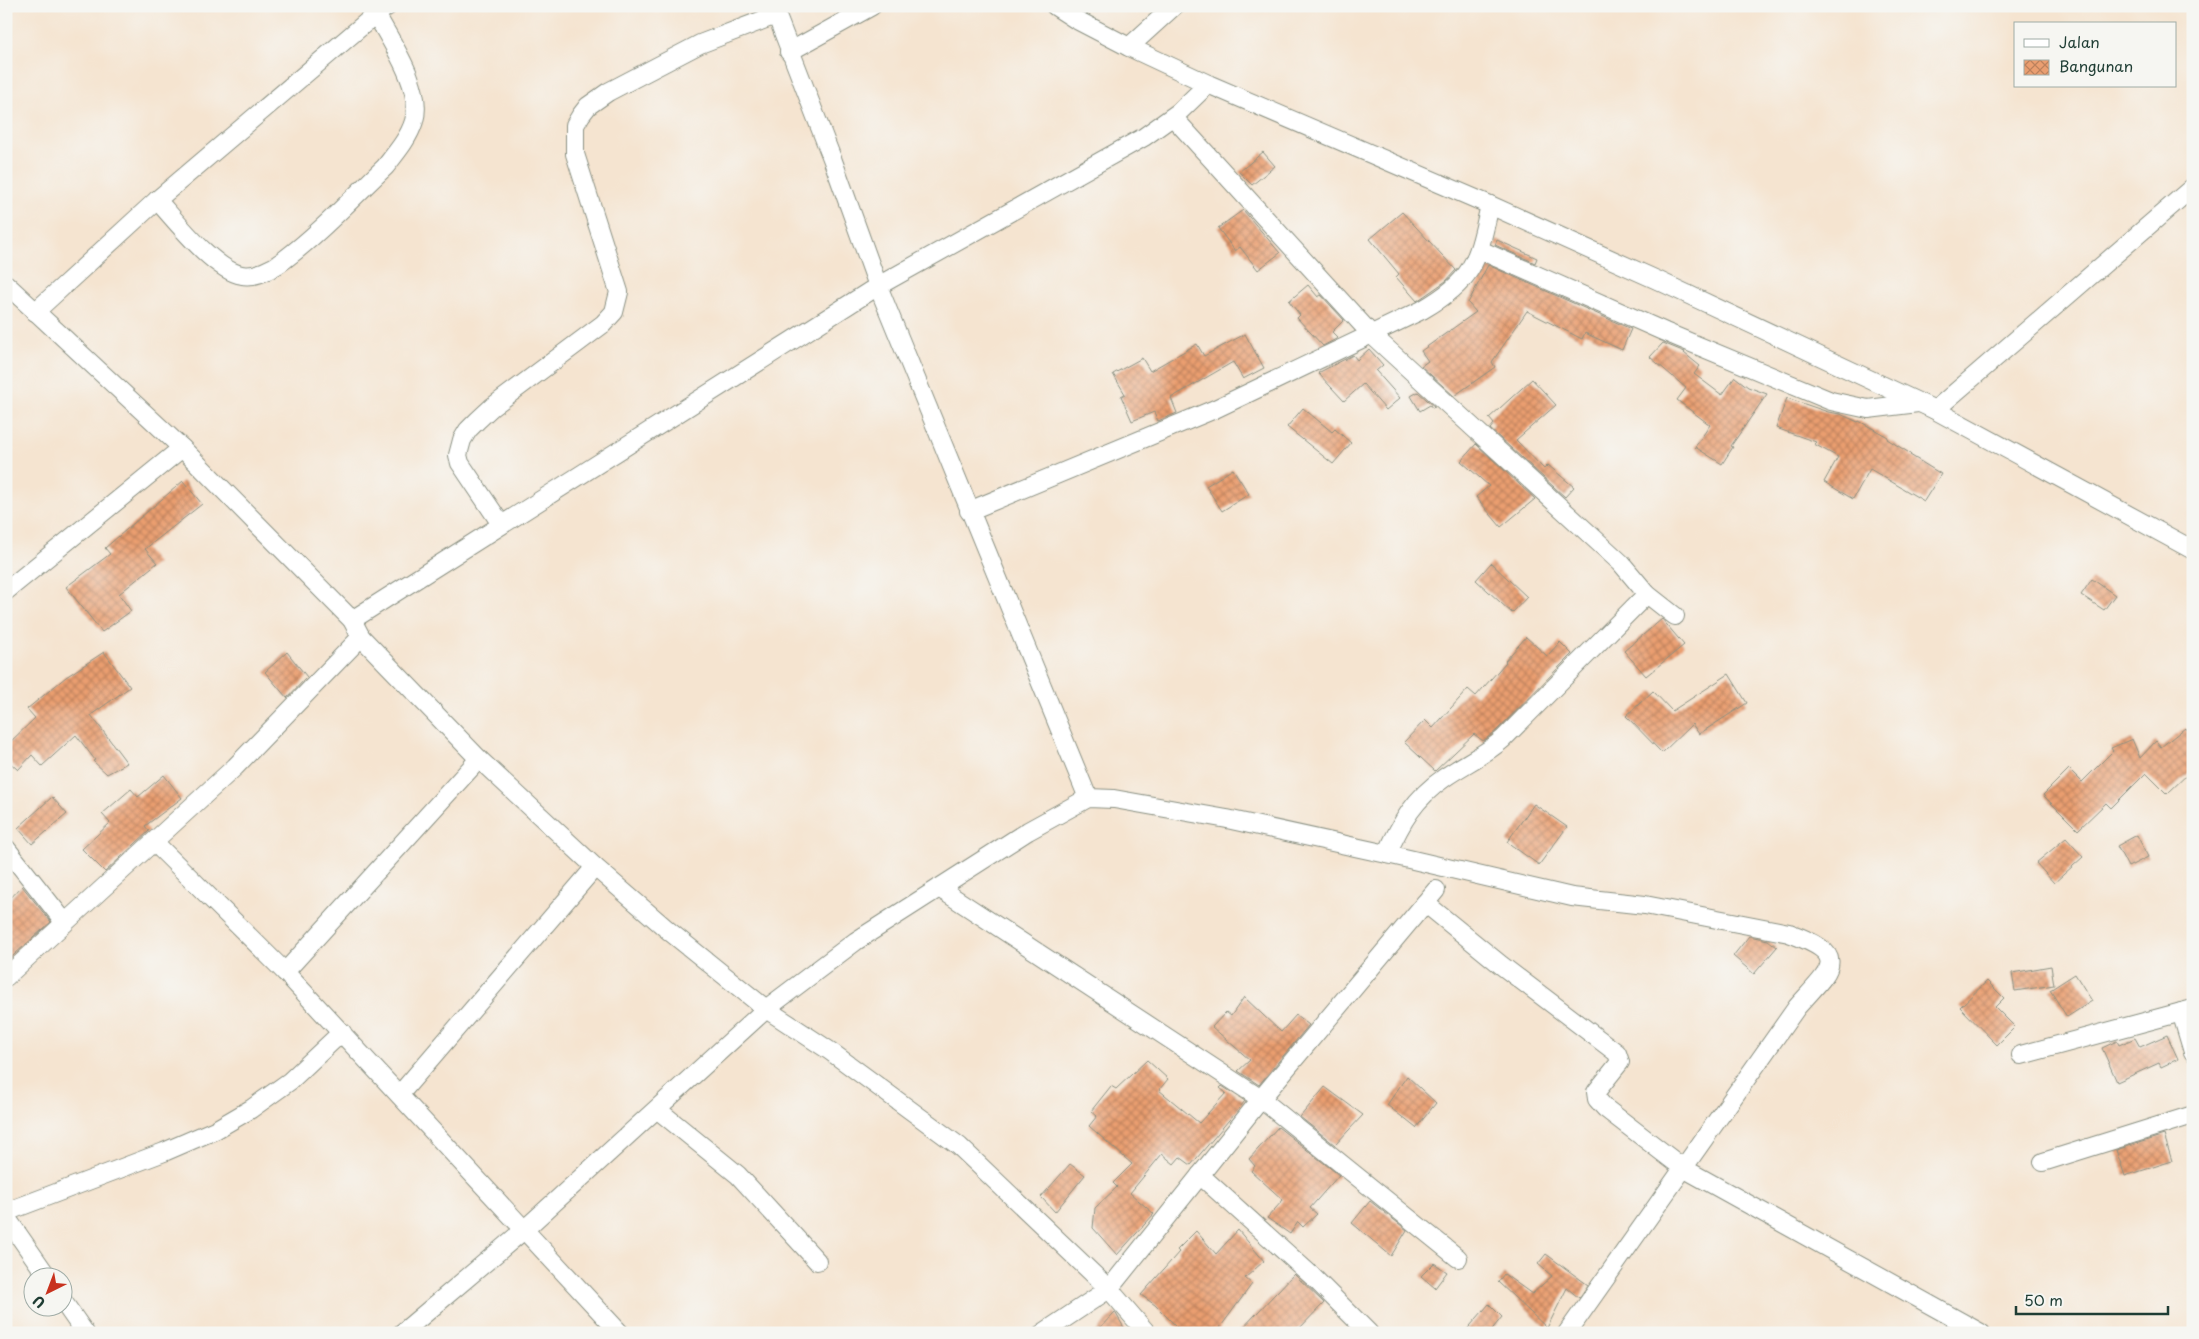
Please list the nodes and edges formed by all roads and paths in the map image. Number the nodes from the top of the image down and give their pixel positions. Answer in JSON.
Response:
{"nodes":[{"id":1,"x":872,"y":6,"type":"edge"},
{"id":2,"x":1055,"y":6,"type":"edge"},
{"id":3,"x":1174,"y":6,"type":"edge"},
{"id":4,"x":382,"y":10,"type":"edge"},
{"id":5,"x":774,"y":10,"type":"edge"},
{"id":6,"x":1129,"y":47,"type":"junction"},
{"id":7,"x":789,"y":52,"type":"junction"},
{"id":8,"x":1208,"y":84,"type":"junction"},
{"id":9,"x":1181,"y":110,"type":"junction"},
{"id":10,"x":2193,"y":187,"type":"edge"},
{"id":11,"x":157,"y":200,"type":"junction"},
{"id":12,"x":1490,"y":205,"type":"junction"},
{"id":13,"x":1482,"y":240,"type":"junction"},
{"id":14,"x":6,"y":284,"type":"edge"},
{"id":15,"x":878,"y":286,"type":"junction"},
{"id":16,"x":36,"y":312,"type":"junction"},
{"id":17,"x":1371,"y":334,"type":"junction"},
{"id":18,"x":1918,"y":403,"type":"junction"},
{"id":19,"x":1935,"y":410,"type":"junction"},
{"id":20,"x":182,"y":448,"type":"junction"},
{"id":21,"x":969,"y":511,"type":"junction"},
{"id":22,"x":501,"y":524,"type":"junction"},
{"id":23,"x":2193,"y":550,"type":"edge"},
{"id":24,"x":6,"y":591,"type":"edge"},
{"id":25,"x":1647,"y":594,"type":"junction"},
{"id":26,"x":1674,"y":616,"type":"dead end"},
{"id":27,"x":352,"y":620,"type":"junction"},
{"id":28,"x":361,"y":637,"type":"junction"},
{"id":29,"x":479,"y":759,"type":"junction"},
{"id":30,"x":1088,"y":798,"type":"junction"},
{"id":31,"x":154,"y":842,"type":"junction"},
{"id":32,"x":6,"y":848,"type":"edge"},
{"id":33,"x":1387,"y":854,"type":"junction"},
{"id":34,"x":595,"y":867,"type":"junction"},
{"id":35,"x":939,"y":888,"type":"junction"},
{"id":36,"x":64,"y":924,"type":"junction"},
{"id":37,"x":285,"y":972,"type":"junction"},
{"id":38,"x":6,"y":977,"type":"edge"},
{"id":39,"x":766,"y":1009,"type":"junction"},
{"id":40,"x":2187,"y":1010,"type":"edge"},
{"id":41,"x":342,"y":1032,"type":"junction"},
{"id":42,"x":2193,"y":1052,"type":"edge"},
{"id":43,"x":2021,"y":1054,"type":"dead end"},
{"id":44,"x":400,"y":1094,"type":"junction"},
{"id":45,"x":1261,"y":1099,"type":"junction"},
{"id":46,"x":658,"y":1110,"type":"junction"},
{"id":47,"x":2193,"y":1114,"type":"edge"},
{"id":48,"x":2043,"y":1162,"type":"dead end"},
{"id":49,"x":1683,"y":1168,"type":"junction"},
{"id":50,"x":1200,"y":1175,"type":"junction"},
{"id":51,"x":6,"y":1212,"type":"edge"},
{"id":52,"x":6,"y":1216,"type":"edge"},
{"id":53,"x":525,"y":1230,"type":"junction"},
{"id":54,"x":1458,"y":1258,"type":"dead end"},
{"id":55,"x":817,"y":1260,"type":"dead end"},
{"id":56,"x":40,"y":1266,"type":"edge"},
{"id":57,"x":1109,"y":1289,"type":"junction"},
{"id":58,"x":72,"y":1315,"type":"edge"},
{"id":59,"x":411,"y":1330,"type":"edge"},
{"id":60,"x":84,"y":1333,"type":"edge"},
{"id":61,"x":620,"y":1333,"type":"edge"},
{"id":62,"x":1043,"y":1333,"type":"edge"},
{"id":63,"x":1146,"y":1333,"type":"edge"},
{"id":64,"x":1368,"y":1333,"type":"edge"},
{"id":65,"x":1567,"y":1333,"type":"edge"},
{"id":66,"x":1981,"y":1333,"type":"edge"}],
"edges":[{"from":1,"to":7,"type":"street"},
{"from":2,"to":6,"type":"street"},
{"from":3,"to":6,"type":"street"},
{"from":4,"to":11,"type":"street"},
{"from":4,"to":11,"type":"street"},
{"from":5,"to":7,"type":"street"},
{"from":5,"to":22,"type":"street"},
{"from":6,"to":8,"type":"street"},
{"from":7,"to":15,"type":"street"},
{"from":8,"to":9,"type":"street"},
{"from":8,"to":12,"type":"street"},
{"from":9,"to":15,"type":"street"},
{"from":9,"to":17,"type":"street"},
{"from":10,"to":19,"type":"street"},
{"from":11,"to":16,"type":"street"},
{"from":12,"to":13,"type":"street"},
{"from":12,"to":18,"type":"street"},
{"from":13,"to":17,"type":"street"},
{"from":13,"to":18,"type":"street"},
{"from":14,"to":16,"type":"street"},
{"from":15,"to":21,"type":"street"},
{"from":15,"to":22,"type":"street"},
{"from":16,"to":20,"type":"street"},
{"from":17,"to":21,"type":"street"},
{"from":17,"to":25,"type":"street"},
{"from":18,"to":19,"type":"street"},
{"from":19,"to":23,"type":"street"},
{"from":20,"to":24,"type":"street"},
{"from":20,"to":27,"type":"street"},
{"from":21,"to":30,"type":"street"},
{"from":22,"to":27,"type":"street"},
{"from":25,"to":26,"type":"street"},
{"from":25,"to":33,"type":"street"},
{"from":27,"to":28,"type":"street"},
{"from":28,"to":29,"type":"street"},
{"from":28,"to":31,"type":"street"},
{"from":29,"to":34,"type":"street"},
{"from":29,"to":37,"type":"street"},
{"from":30,"to":33,"type":"street"},
{"from":30,"to":35,"type":"street"},
{"from":31,"to":36,"type":"street"},
{"from":31,"to":37,"type":"street"},
{"from":32,"to":36,"type":"street"},
{"from":33,"to":49,"type":"street"},
{"from":34,"to":39,"type":"street"},
{"from":34,"to":44,"type":"street"},
{"from":35,"to":39,"type":"street"},
{"from":35,"to":45,"type":"street"},
{"from":36,"to":38,"type":"street"},
{"from":37,"to":41,"type":"street"},
{"from":39,"to":46,"type":"street"},
{"from":39,"to":57,"type":"street"},
{"from":40,"to":42,"type":"street"},
{"from":40,"to":43,"type":"street"},
{"from":41,"to":44,"type":"street"},
{"from":41,"to":51,"type":"street"},
{"from":44,"to":53,"type":"street"},
{"from":45,"to":49,"type":"street"},
{"from":45,"to":50,"type":"street"},
{"from":45,"to":54,"type":"street"},
{"from":46,"to":53,"type":"street"},
{"from":46,"to":55,"type":"street"},
{"from":47,"to":48,"type":"street"},
{"from":49,"to":65,"type":"street"},
{"from":49,"to":66,"type":"street"},
{"from":50,"to":57,"type":"street"},
{"from":50,"to":64,"type":"street"},
{"from":52,"to":56,"type":"street"},
{"from":53,"to":59,"type":"street"},
{"from":53,"to":61,"type":"street"},
{"from":57,"to":62,"type":"street"},
{"from":57,"to":63,"type":"street"},
{"from":58,"to":60,"type":"street"}]}
